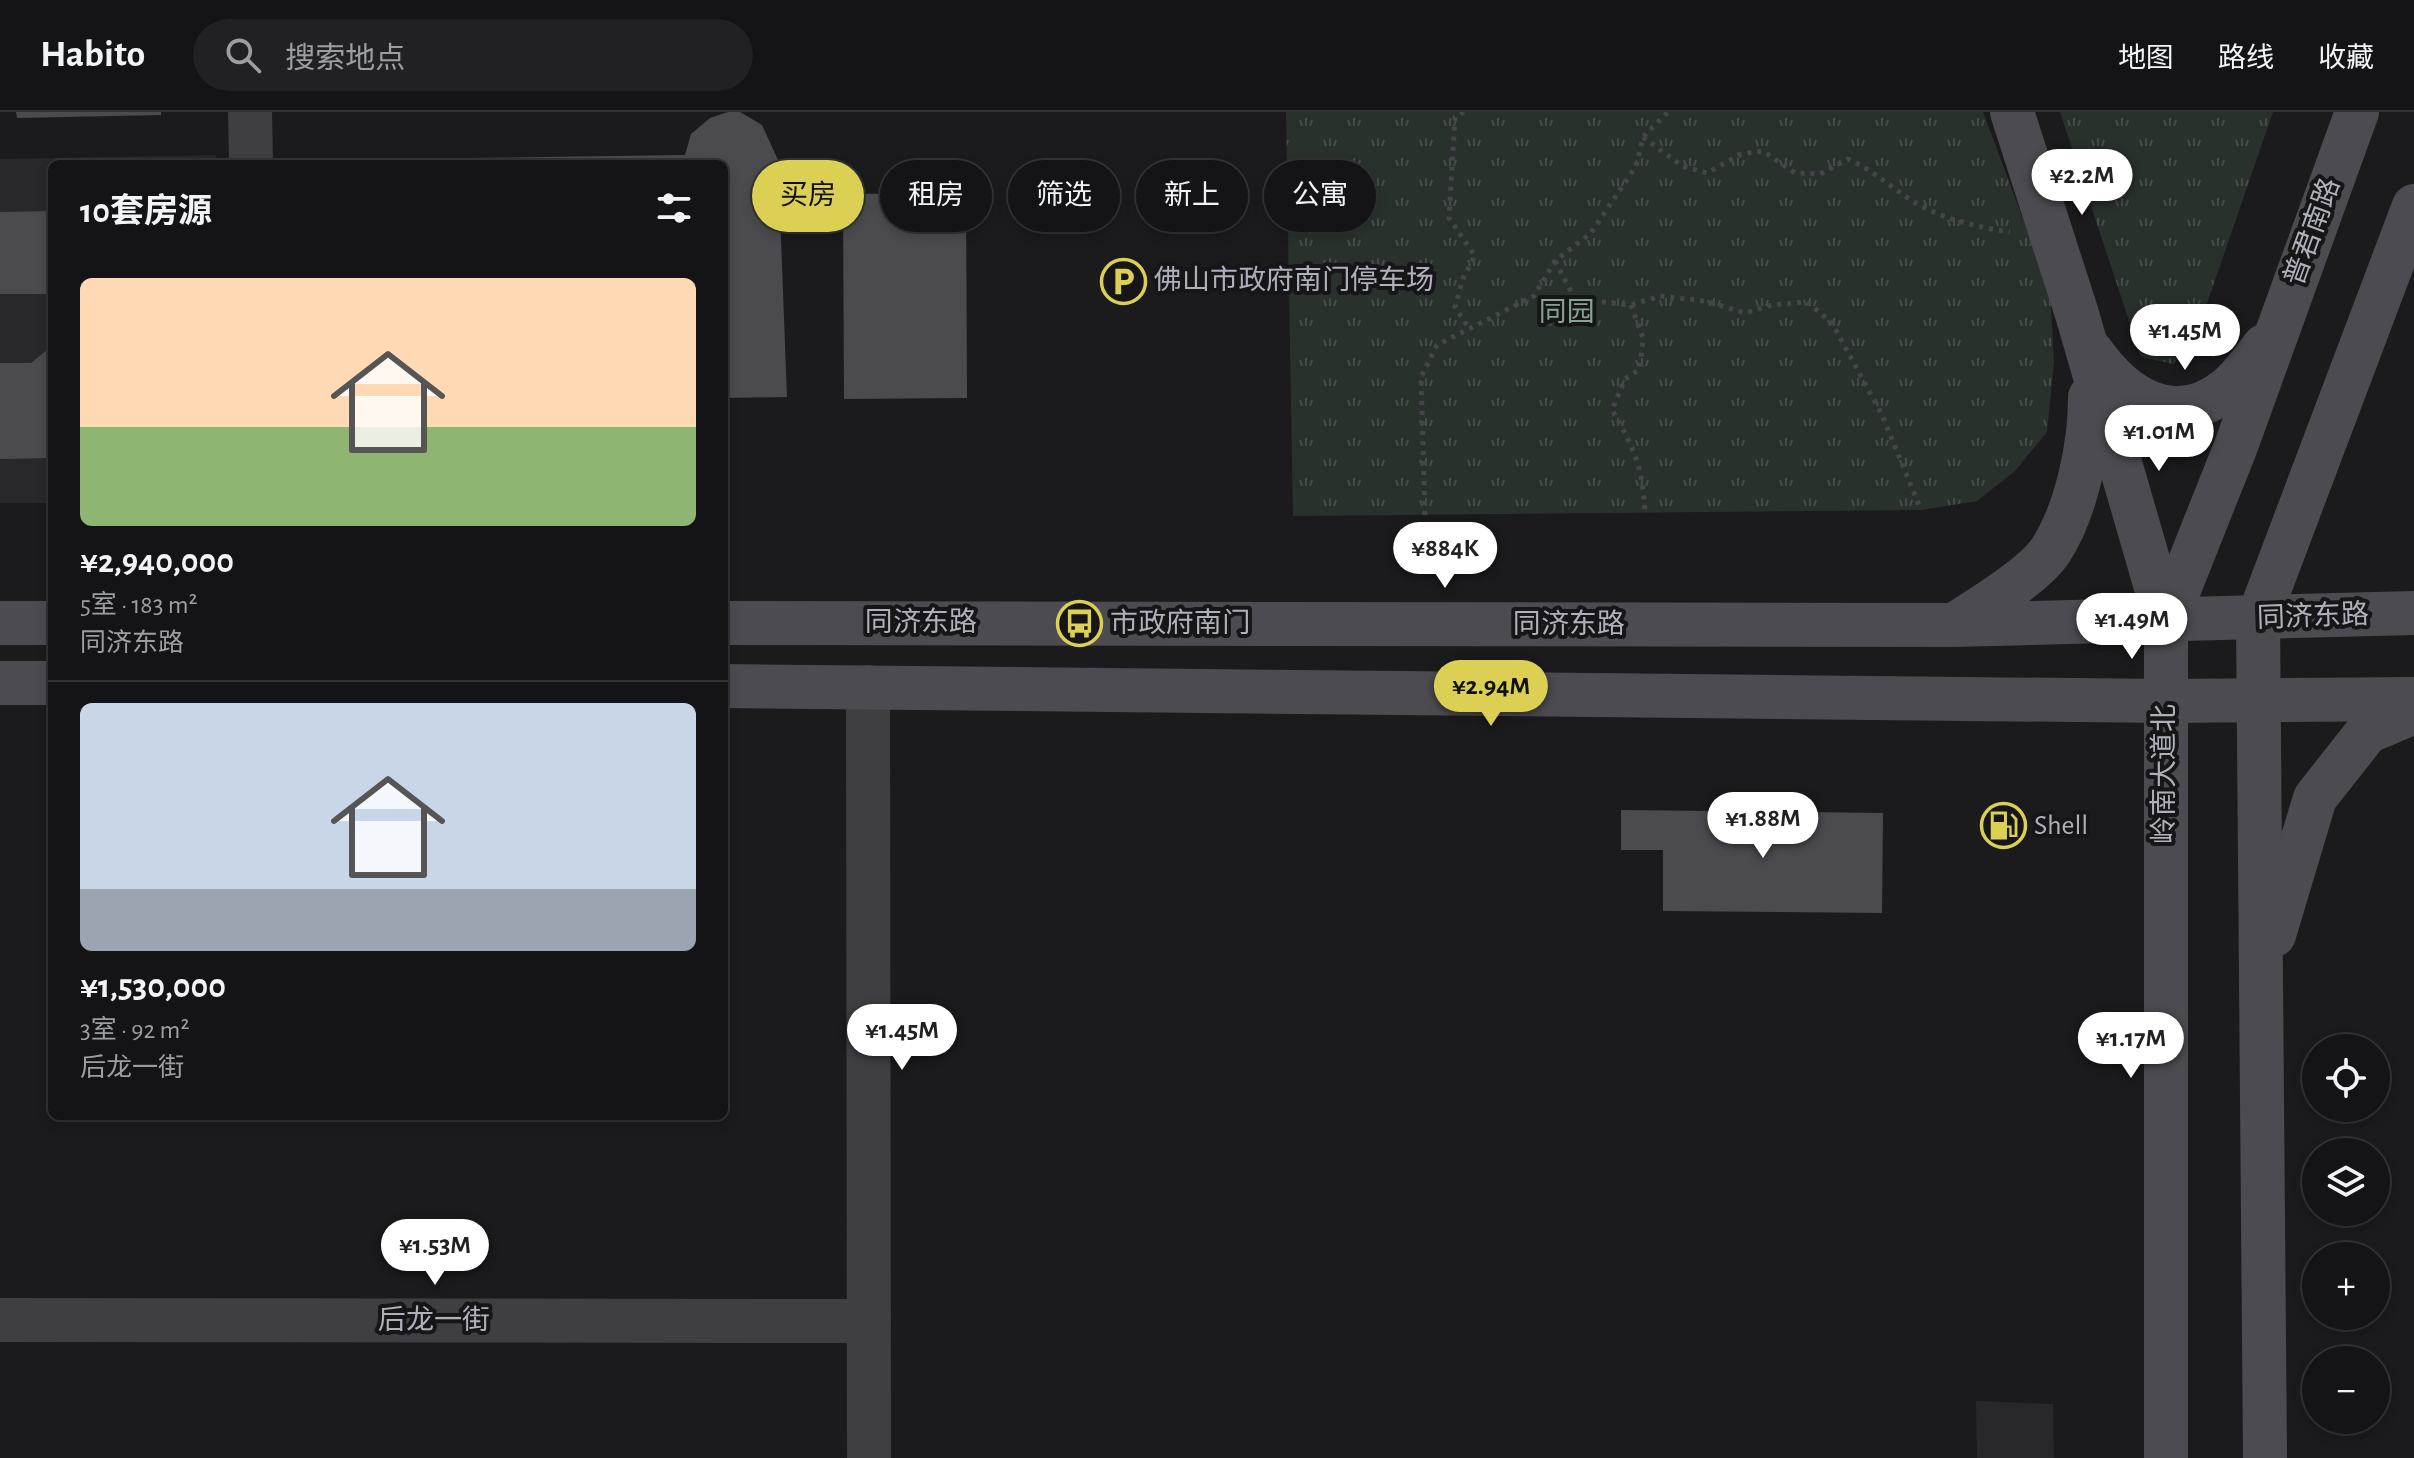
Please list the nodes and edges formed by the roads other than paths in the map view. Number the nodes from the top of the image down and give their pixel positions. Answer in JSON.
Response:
{"nodes":[{"id":1,"x":250,"y":112,"type":"edge"},
{"id":2,"x":2012,"y":112,"type":"edge"},
{"id":3,"x":2357,"y":112,"type":"edge"},
{"id":4,"x":251,"y":160,"type":"edge"},
{"id":5,"x":2414,"y":206,"type":"edge"},
{"id":6,"x":2277,"y":331,"type":"junction"},
{"id":7,"x":2085,"y":343,"type":"junction"},
{"id":8,"x":2414,"y":613,"type":"edge"},
{"id":9,"x":2258,"y":619,"type":"junction"},
{"id":10,"x":2166,"y":622,"type":"junction"},
{"id":11,"x":0,"y":623,"type":"edge"},
{"id":12,"x":48,"y":623,"type":"edge"},
{"id":13,"x":728,"y":623,"type":"edge"},
{"id":14,"x":1954,"y":625,"type":"junction"},
{"id":15,"x":0,"y":683,"type":"edge"},
{"id":16,"x":48,"y":683,"type":"edge"},
{"id":17,"x":728,"y":686,"type":"edge"},
{"id":18,"x":868,"y":687,"type":"junction"},
{"id":19,"x":2414,"y":699,"type":"edge"},
{"id":20,"x":2165,"y":701,"type":"junction"},
{"id":21,"x":2259,"y":701,"type":"junction"},
{"id":22,"x":2414,"y":712,"type":"edge"},
{"id":23,"x":2261,"y":975,"type":"junction"},
{"id":24,"x":0,"y":1320,"type":"edge"},
{"id":25,"x":869,"y":1321,"type":"junction"},
{"id":26,"x":869,"y":1458,"type":"edge"},
{"id":27,"x":2166,"y":1458,"type":"edge"},
{"id":28,"x":2265,"y":1458,"type":"edge"}],
"edges":[{"from":1,"to":4,"type":"street"},
{"from":2,"to":7,"type":"main road","name":"岭南大道北"},
{"from":3,"to":6,"type":"main road","name":"普君南路"},
{"from":5,"to":9,"type":"main road"},
{"from":6,"to":7,"type":"main road"},
{"from":6,"to":10,"type":"main road","name":"普君南路"},
{"from":7,"to":10,"type":"main road","name":"岭南大道北"},
{"from":7,"to":14,"type":"main road"},
{"from":8,"to":9,"type":"main road","name":"同济东路"},
{"from":9,"to":10,"type":"main road","name":"同济东路"},
{"from":9,"to":21,"type":"main road"},
{"from":10,"to":14,"type":"main road","name":"同济东路"},
{"from":10,"to":20,"type":"main road","name":"岭南大道北"},
{"from":11,"to":12,"type":"main road"},
{"from":13,"to":14,"type":"main road","name":"同济东路"},
{"from":15,"to":16,"type":"main road"},
{"from":17,"to":18,"type":"main road"},
{"from":18,"to":20,"type":"main road"},
{"from":18,"to":25,"type":"street"},
{"from":19,"to":21,"type":"main road"},
{"from":20,"to":21,"type":"main road"},
{"from":20,"to":27,"type":"main road","name":"岭南大道北"},
{"from":21,"to":23,"type":"main road"},
{"from":22,"to":23,"type":"main road"},
{"from":23,"to":28,"type":"main road"},
{"from":24,"to":25,"type":"street","name":"后龙一街"},
{"from":25,"to":26,"type":"street"}]}
